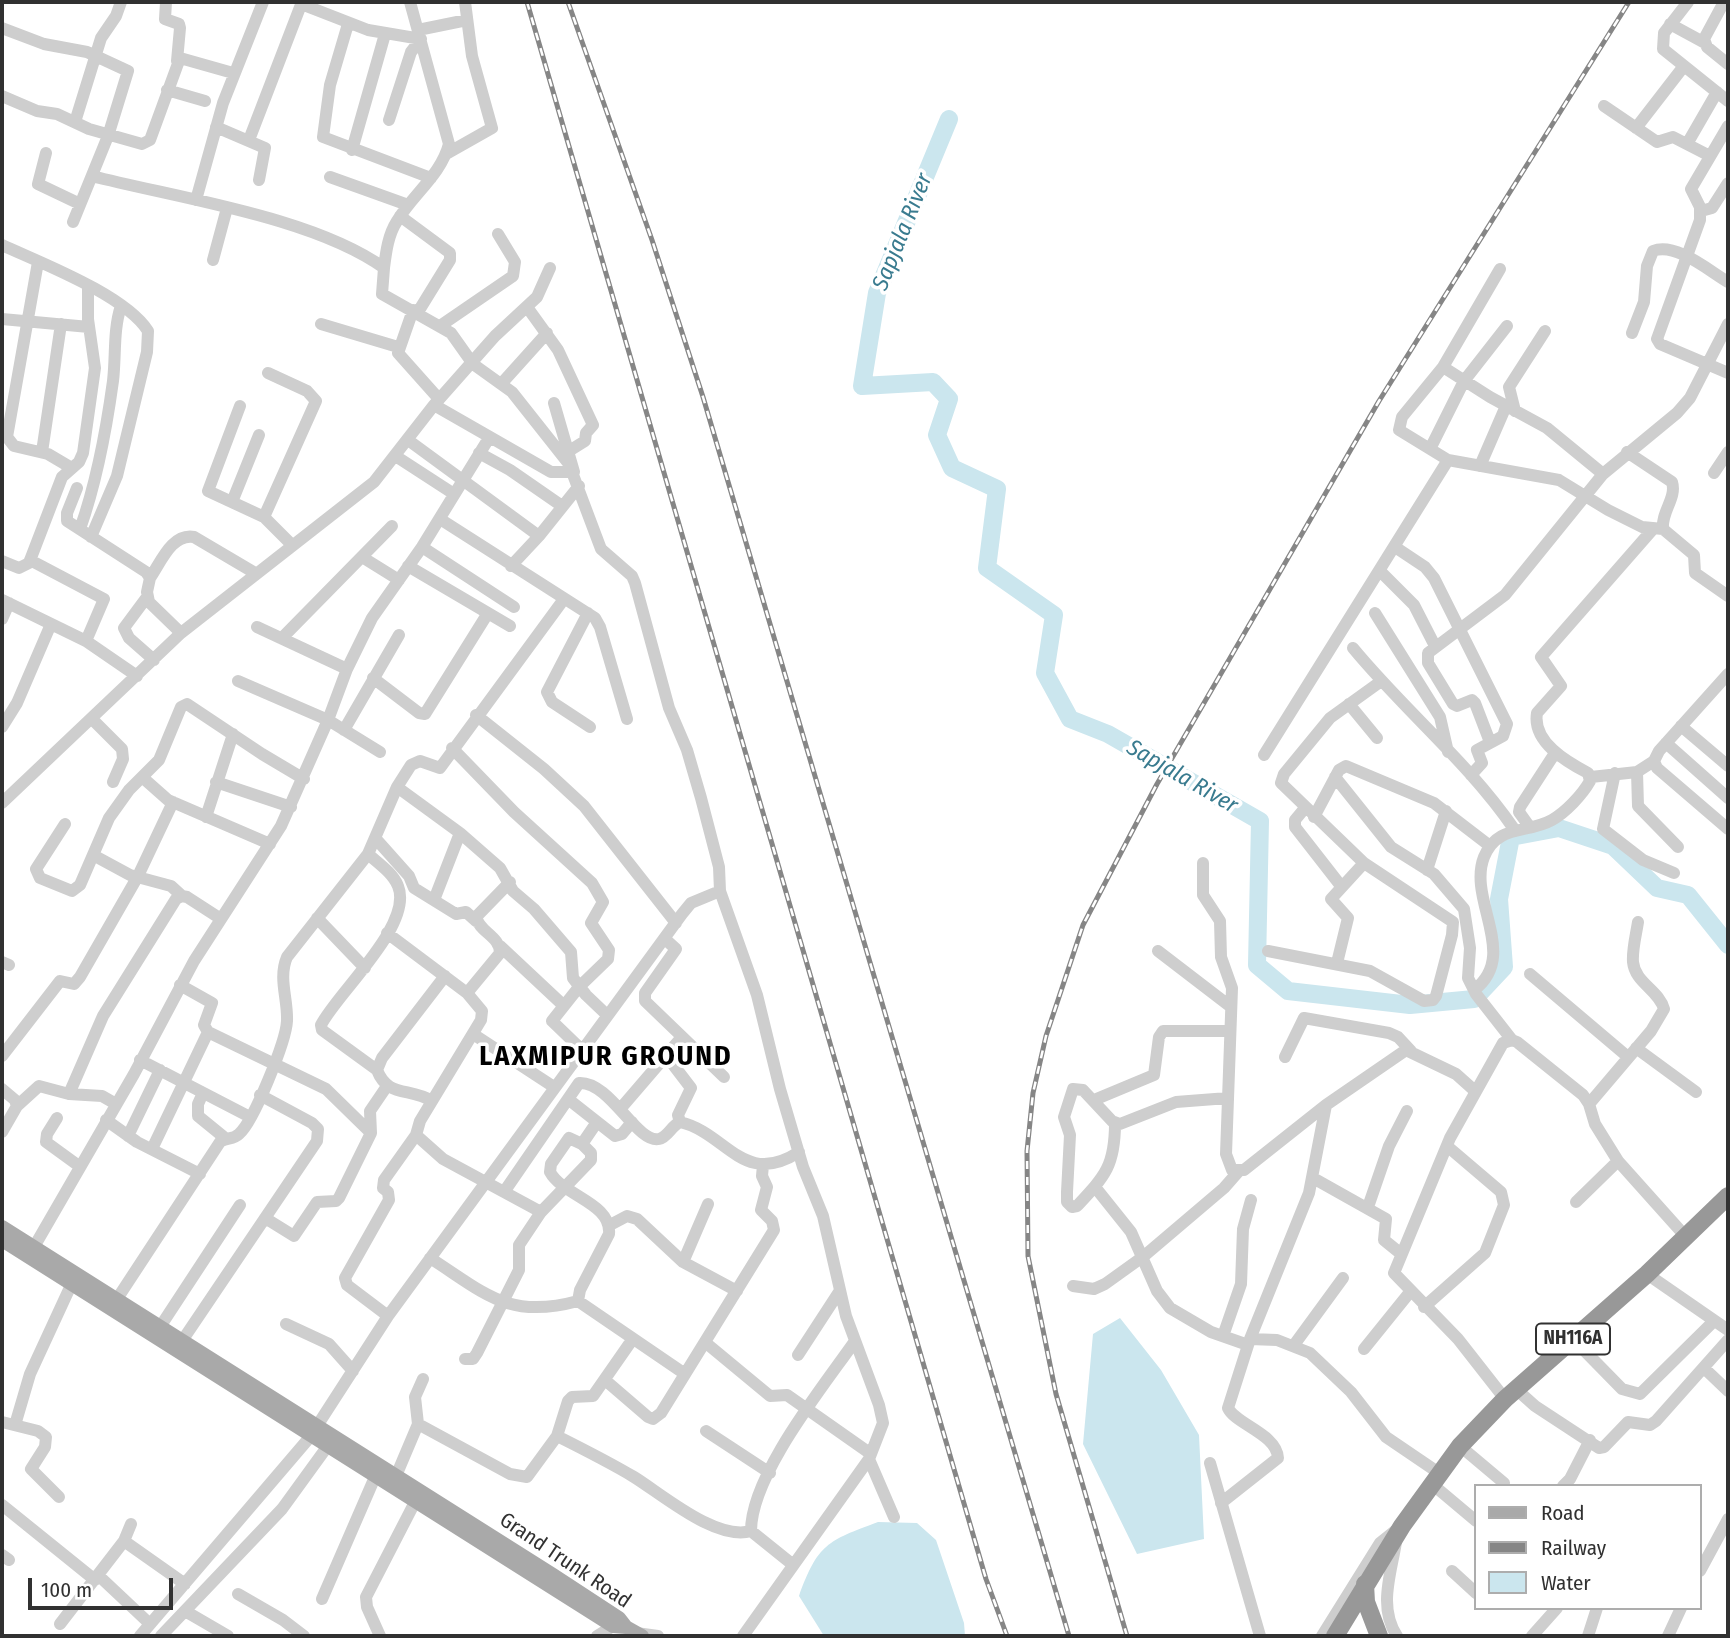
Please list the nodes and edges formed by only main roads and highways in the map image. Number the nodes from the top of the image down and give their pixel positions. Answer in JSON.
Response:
{"nodes":[{"id":1,"x":1728,"y":1196,"type":"edge"},
{"id":2,"x":2,"y":1227,"type":"edge"},
{"id":3,"x":2,"y":1240,"type":"edge"},
{"id":4,"x":314,"y":1432,"type":"junction"},
{"id":5,"x":1365,"y":1584,"type":"junction"},
{"id":6,"x":629,"y":1629,"type":"edge"},
{"id":7,"x":1335,"y":1636,"type":"edge"},
{"id":8,"x":1379,"y":1636,"type":"edge"}],
"edges":[{"from":1,"to":5,"type":"highway","number":"NH116A"},
{"from":2,"to":4,"type":"main road","name":"Grand Trunk Road"},
{"from":3,"to":4,"type":"main road","name":"Grand Trunk Road"},
{"from":4,"to":6,"type":"main road","name":"Grand Trunk Road"},
{"from":4,"to":6,"type":"main road","name":"Grand Trunk Road"},
{"from":5,"to":7,"type":"highway","number":"NH116A"},
{"from":5,"to":8,"type":"highway"}]}
